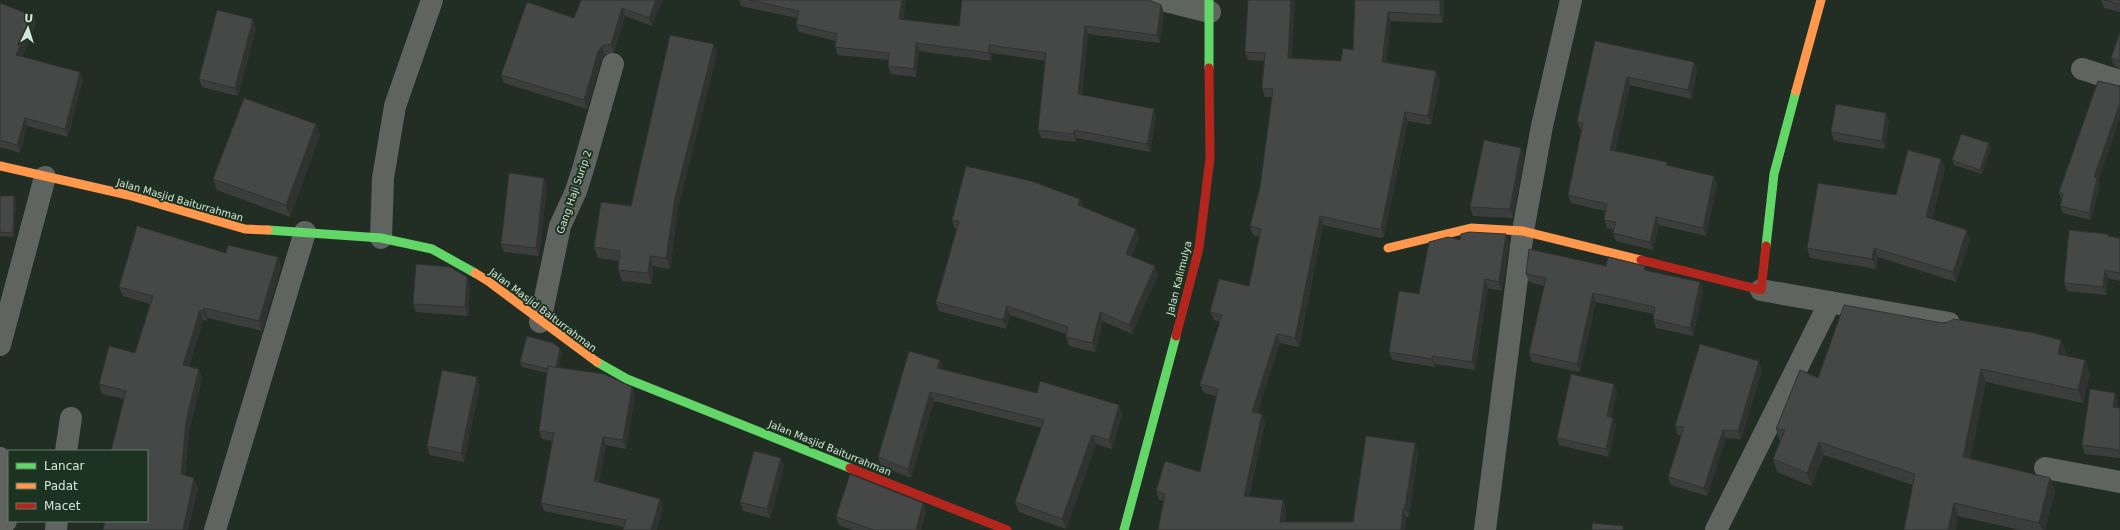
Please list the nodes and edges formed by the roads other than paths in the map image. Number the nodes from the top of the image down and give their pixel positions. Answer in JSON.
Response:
{"nodes":[{"id":1,"x":432,"y":0,"type":"edge"},
{"id":2,"x":1162,"y":0,"type":"edge"},
{"id":3,"x":1572,"y":0,"type":"edge"},
{"id":4,"x":1821,"y":0,"type":"edge"},
{"id":5,"x":1210,"y":6,"type":"edge"},
{"id":6,"x":613,"y":64,"type":"dead end"},
{"id":7,"x":2082,"y":68,"type":"dead end"},
{"id":8,"x":2120,"y":82,"type":"edge"},
{"id":9,"x":0,"y":166,"type":"edge"},
{"id":10,"x":45,"y":177,"type":"junction"},
{"id":11,"x":1523,"y":231,"type":"junction"},
{"id":12,"x":305,"y":232,"type":"junction"},
{"id":13,"x":381,"y":238,"type":"junction"},
{"id":14,"x":1388,"y":248,"type":"dead end"},
{"id":15,"x":1761,"y":290,"type":"junction"},
{"id":16,"x":1830,"y":302,"type":"junction"},
{"id":17,"x":540,"y":322,"type":"junction"},
{"id":18,"x":1949,"y":323,"type":"edge"},
{"id":19,"x":0,"y":344,"type":"edge"},
{"id":20,"x":72,"y":418,"type":"dead end"},
{"id":21,"x":66,"y":450,"type":"edge"},
{"id":22,"x":0,"y":458,"type":"edge"},
{"id":23,"x":8,"y":467,"type":"edge"},
{"id":24,"x":2045,"y":468,"type":"dead end"},
{"id":25,"x":2120,"y":482,"type":"edge"},
{"id":26,"x":8,"y":488,"type":"edge"},
{"id":27,"x":6,"y":521,"type":"dead end"},
{"id":28,"x":215,"y":530,"type":"edge"},
{"id":29,"x":1007,"y":530,"type":"edge"},
{"id":30,"x":1124,"y":530,"type":"edge"},
{"id":31,"x":1485,"y":530,"type":"edge"},
{"id":32,"x":1716,"y":530,"type":"edge"}],
"edges":[{"from":1,"to":13,"type":"street"},
{"from":2,"to":5,"type":"street"},
{"from":3,"to":11,"type":"street"},
{"from":4,"to":15,"type":"street"},
{"from":5,"to":30,"type":"street","name":"Jalan Kalimulya"},
{"from":6,"to":17,"type":"street","name":"Gang Haji Surip 2"},
{"from":7,"to":8,"type":"street"},
{"from":9,"to":10,"type":"street","name":"Jalan Masjid Baiturrahman"},
{"from":10,"to":12,"type":"street","name":"Jalan Masjid Baiturrahman"},
{"from":10,"to":19,"type":"street"},
{"from":11,"to":14,"type":"street"},
{"from":11,"to":15,"type":"street"},
{"from":11,"to":31,"type":"street"},
{"from":12,"to":13,"type":"street","name":"Jalan Masjid Baiturrahman"},
{"from":12,"to":28,"type":"street"},
{"from":13,"to":17,"type":"street","name":"Jalan Masjid Baiturrahman"},
{"from":15,"to":16,"type":"street"},
{"from":16,"to":18,"type":"street"},
{"from":16,"to":32,"type":"street"},
{"from":17,"to":29,"type":"street","name":"Jalan Masjid Baiturrahman"},
{"from":20,"to":21,"type":"street"},
{"from":22,"to":23,"type":"street"},
{"from":24,"to":25,"type":"street"},
{"from":26,"to":27,"type":"street"}]}
